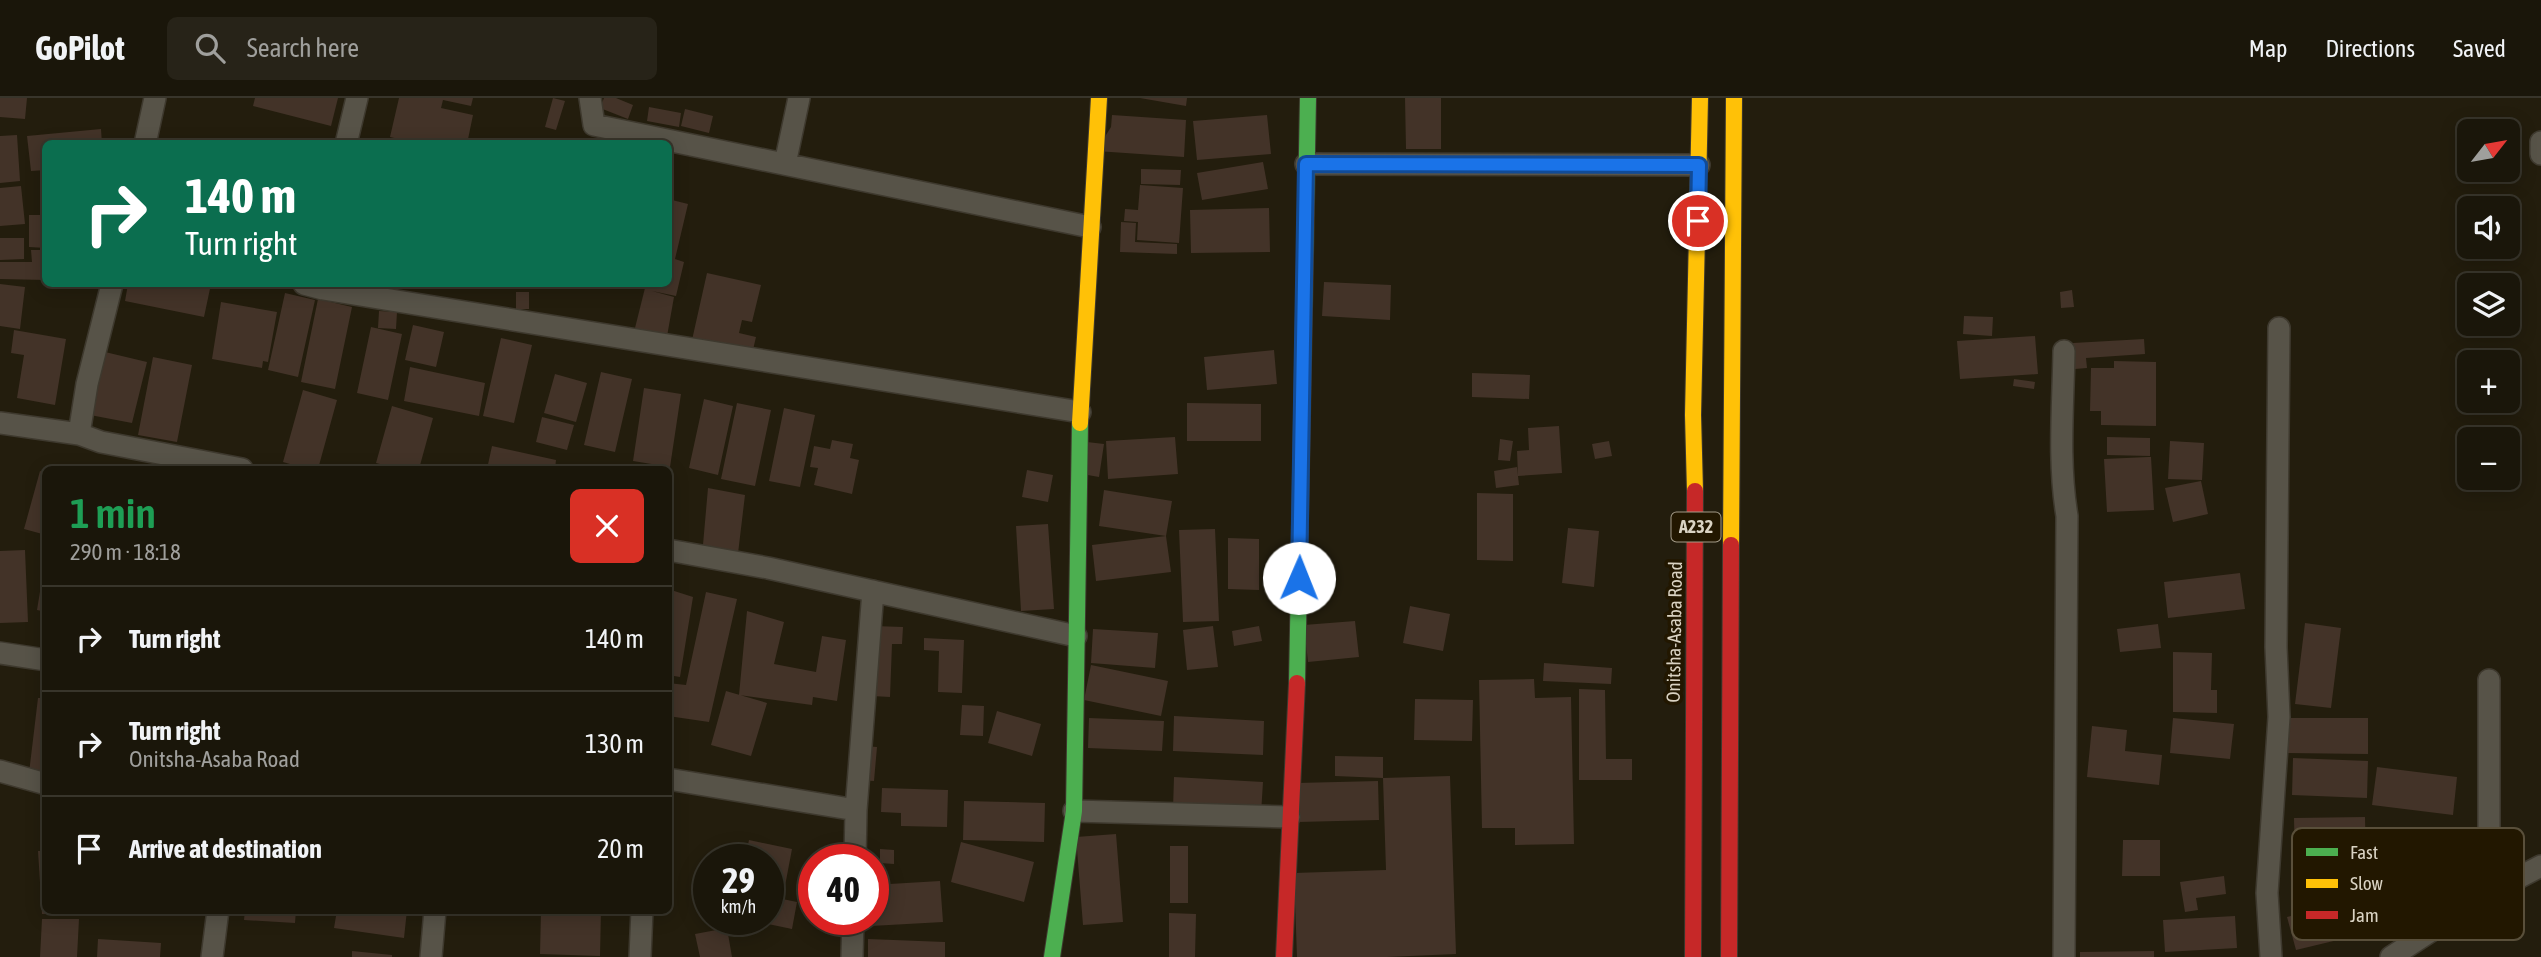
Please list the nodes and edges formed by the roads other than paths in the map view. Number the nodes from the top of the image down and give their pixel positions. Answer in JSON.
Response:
{"nodes":[{"id":1,"x":155,"y":98,"type":"edge"},
{"id":2,"x":357,"y":98,"type":"edge"},
{"id":3,"x":590,"y":98,"type":"edge"},
{"id":4,"x":799,"y":98,"type":"edge"},
{"id":5,"x":1099,"y":98,"type":"edge"},
{"id":6,"x":1308,"y":98,"type":"edge"},
{"id":7,"x":1700,"y":98,"type":"edge"},
{"id":8,"x":1734,"y":98,"type":"edge"},
{"id":9,"x":146,"y":140,"type":"edge"},
{"id":10,"x":347,"y":140,"type":"edge"},
{"id":11,"x":667,"y":140,"type":"edge"},
{"id":12,"x":672,"y":141,"type":"edge"},
{"id":13,"x":2541,"y":142,"type":"edge"},
{"id":14,"x":2541,"y":154,"type":"edge"},
{"id":15,"x":785,"y":164,"type":"junction"},
{"id":16,"x":1306,"y":164,"type":"junction"},
{"id":17,"x":1699,"y":165,"type":"junction"},
{"id":18,"x":1090,"y":227,"type":"junction"},
{"id":19,"x":110,"y":287,"type":"edge"},
{"id":20,"x":329,"y":287,"type":"edge"},
{"id":21,"x":2279,"y":328,"type":"dead end"},
{"id":22,"x":2064,"y":352,"type":"dead end"},
{"id":23,"x":1080,"y":412,"type":"junction"},
{"id":24,"x":0,"y":423,"type":"edge"},
{"id":25,"x":79,"y":434,"type":"junction"},
{"id":26,"x":226,"y":466,"type":"edge"},
{"id":27,"x":672,"y":551,"type":"edge"},
{"id":28,"x":873,"y":591,"type":"junction"},
{"id":29,"x":1712,"y":627,"type":"junction"},
{"id":30,"x":1076,"y":636,"type":"junction"},
{"id":31,"x":0,"y":653,"type":"edge"},
{"id":32,"x":42,"y":659,"type":"edge"},
{"id":33,"x":2489,"y":680,"type":"dead end"},
{"id":34,"x":0,"y":771,"type":"edge"},
{"id":35,"x":672,"y":780,"type":"edge"},
{"id":36,"x":42,"y":783,"type":"edge"},
{"id":37,"x":856,"y":810,"type":"junction"},
{"id":38,"x":1074,"y":811,"type":"junction"},
{"id":39,"x":1289,"y":817,"type":"junction"},
{"id":40,"x":2489,"y":828,"type":"edge"},
{"id":41,"x":855,"y":844,"type":"edge"},
{"id":42,"x":2541,"y":866,"type":"edge"},
{"id":43,"x":2524,"y":875,"type":"edge"},
{"id":44,"x":217,"y":914,"type":"edge"},
{"id":45,"x":435,"y":914,"type":"edge"},
{"id":46,"x":642,"y":914,"type":"edge"},
{"id":47,"x":853,"y":935,"type":"edge"},
{"id":48,"x":2417,"y":940,"type":"edge"},
{"id":49,"x":212,"y":957,"type":"edge"},
{"id":50,"x":431,"y":957,"type":"edge"},
{"id":51,"x":639,"y":957,"type":"edge"},
{"id":52,"x":852,"y":957,"type":"edge"},
{"id":53,"x":1052,"y":957,"type":"edge"},
{"id":54,"x":1284,"y":957,"type":"edge"},
{"id":55,"x":1693,"y":957,"type":"edge"},
{"id":56,"x":1729,"y":957,"type":"edge"},
{"id":57,"x":2064,"y":957,"type":"edge"},
{"id":58,"x":2271,"y":957,"type":"edge"},
{"id":59,"x":2391,"y":957,"type":"edge"}],
"edges":[{"from":1,"to":9,"type":"street"},
{"from":2,"to":10,"type":"street"},
{"from":3,"to":11,"type":"street"},
{"from":4,"to":15,"type":"street"},
{"from":5,"to":18,"type":"main road"},
{"from":6,"to":16,"type":"main road"},
{"from":7,"to":17,"type":"main road","name":"Onitsha-Asaba Road","number":"A232"},
{"from":8,"to":29,"type":"main road","number":"A232"},
{"from":12,"to":15,"type":"street"},
{"from":13,"to":14,"type":"street"},
{"from":15,"to":18,"type":"street"},
{"from":16,"to":17,"type":"street"},
{"from":16,"to":39,"type":"main road"},
{"from":17,"to":29,"type":"main road","name":"Onitsha-Asaba Road","number":"A232"},
{"from":18,"to":23,"type":"main road"},
{"from":19,"to":25,"type":"street"},
{"from":20,"to":23,"type":"street"},
{"from":21,"to":58,"type":"street"},
{"from":22,"to":57,"type":"street"},
{"from":23,"to":30,"type":"main road"},
{"from":24,"to":25,"type":"street"},
{"from":25,"to":26,"type":"street"},
{"from":27,"to":28,"type":"street"},
{"from":28,"to":30,"type":"street"},
{"from":28,"to":37,"type":"street"},
{"from":29,"to":55,"type":"main road","name":"Onitsha-Asaba Road","number":"A232"},
{"from":29,"to":56,"type":"main road","number":"A232"},
{"from":30,"to":38,"type":"main road"},
{"from":31,"to":32,"type":"street"},
{"from":33,"to":40,"type":"street"},
{"from":34,"to":36,"type":"street"},
{"from":35,"to":37,"type":"street"},
{"from":37,"to":41,"type":"street"},
{"from":38,"to":39,"type":"street"},
{"from":38,"to":53,"type":"main road"},
{"from":39,"to":54,"type":"main road"},
{"from":42,"to":43,"type":"street"},
{"from":44,"to":49,"type":"street"},
{"from":45,"to":50,"type":"street"},
{"from":46,"to":51,"type":"street"},
{"from":47,"to":52,"type":"street"},
{"from":48,"to":59,"type":"street"}]}
